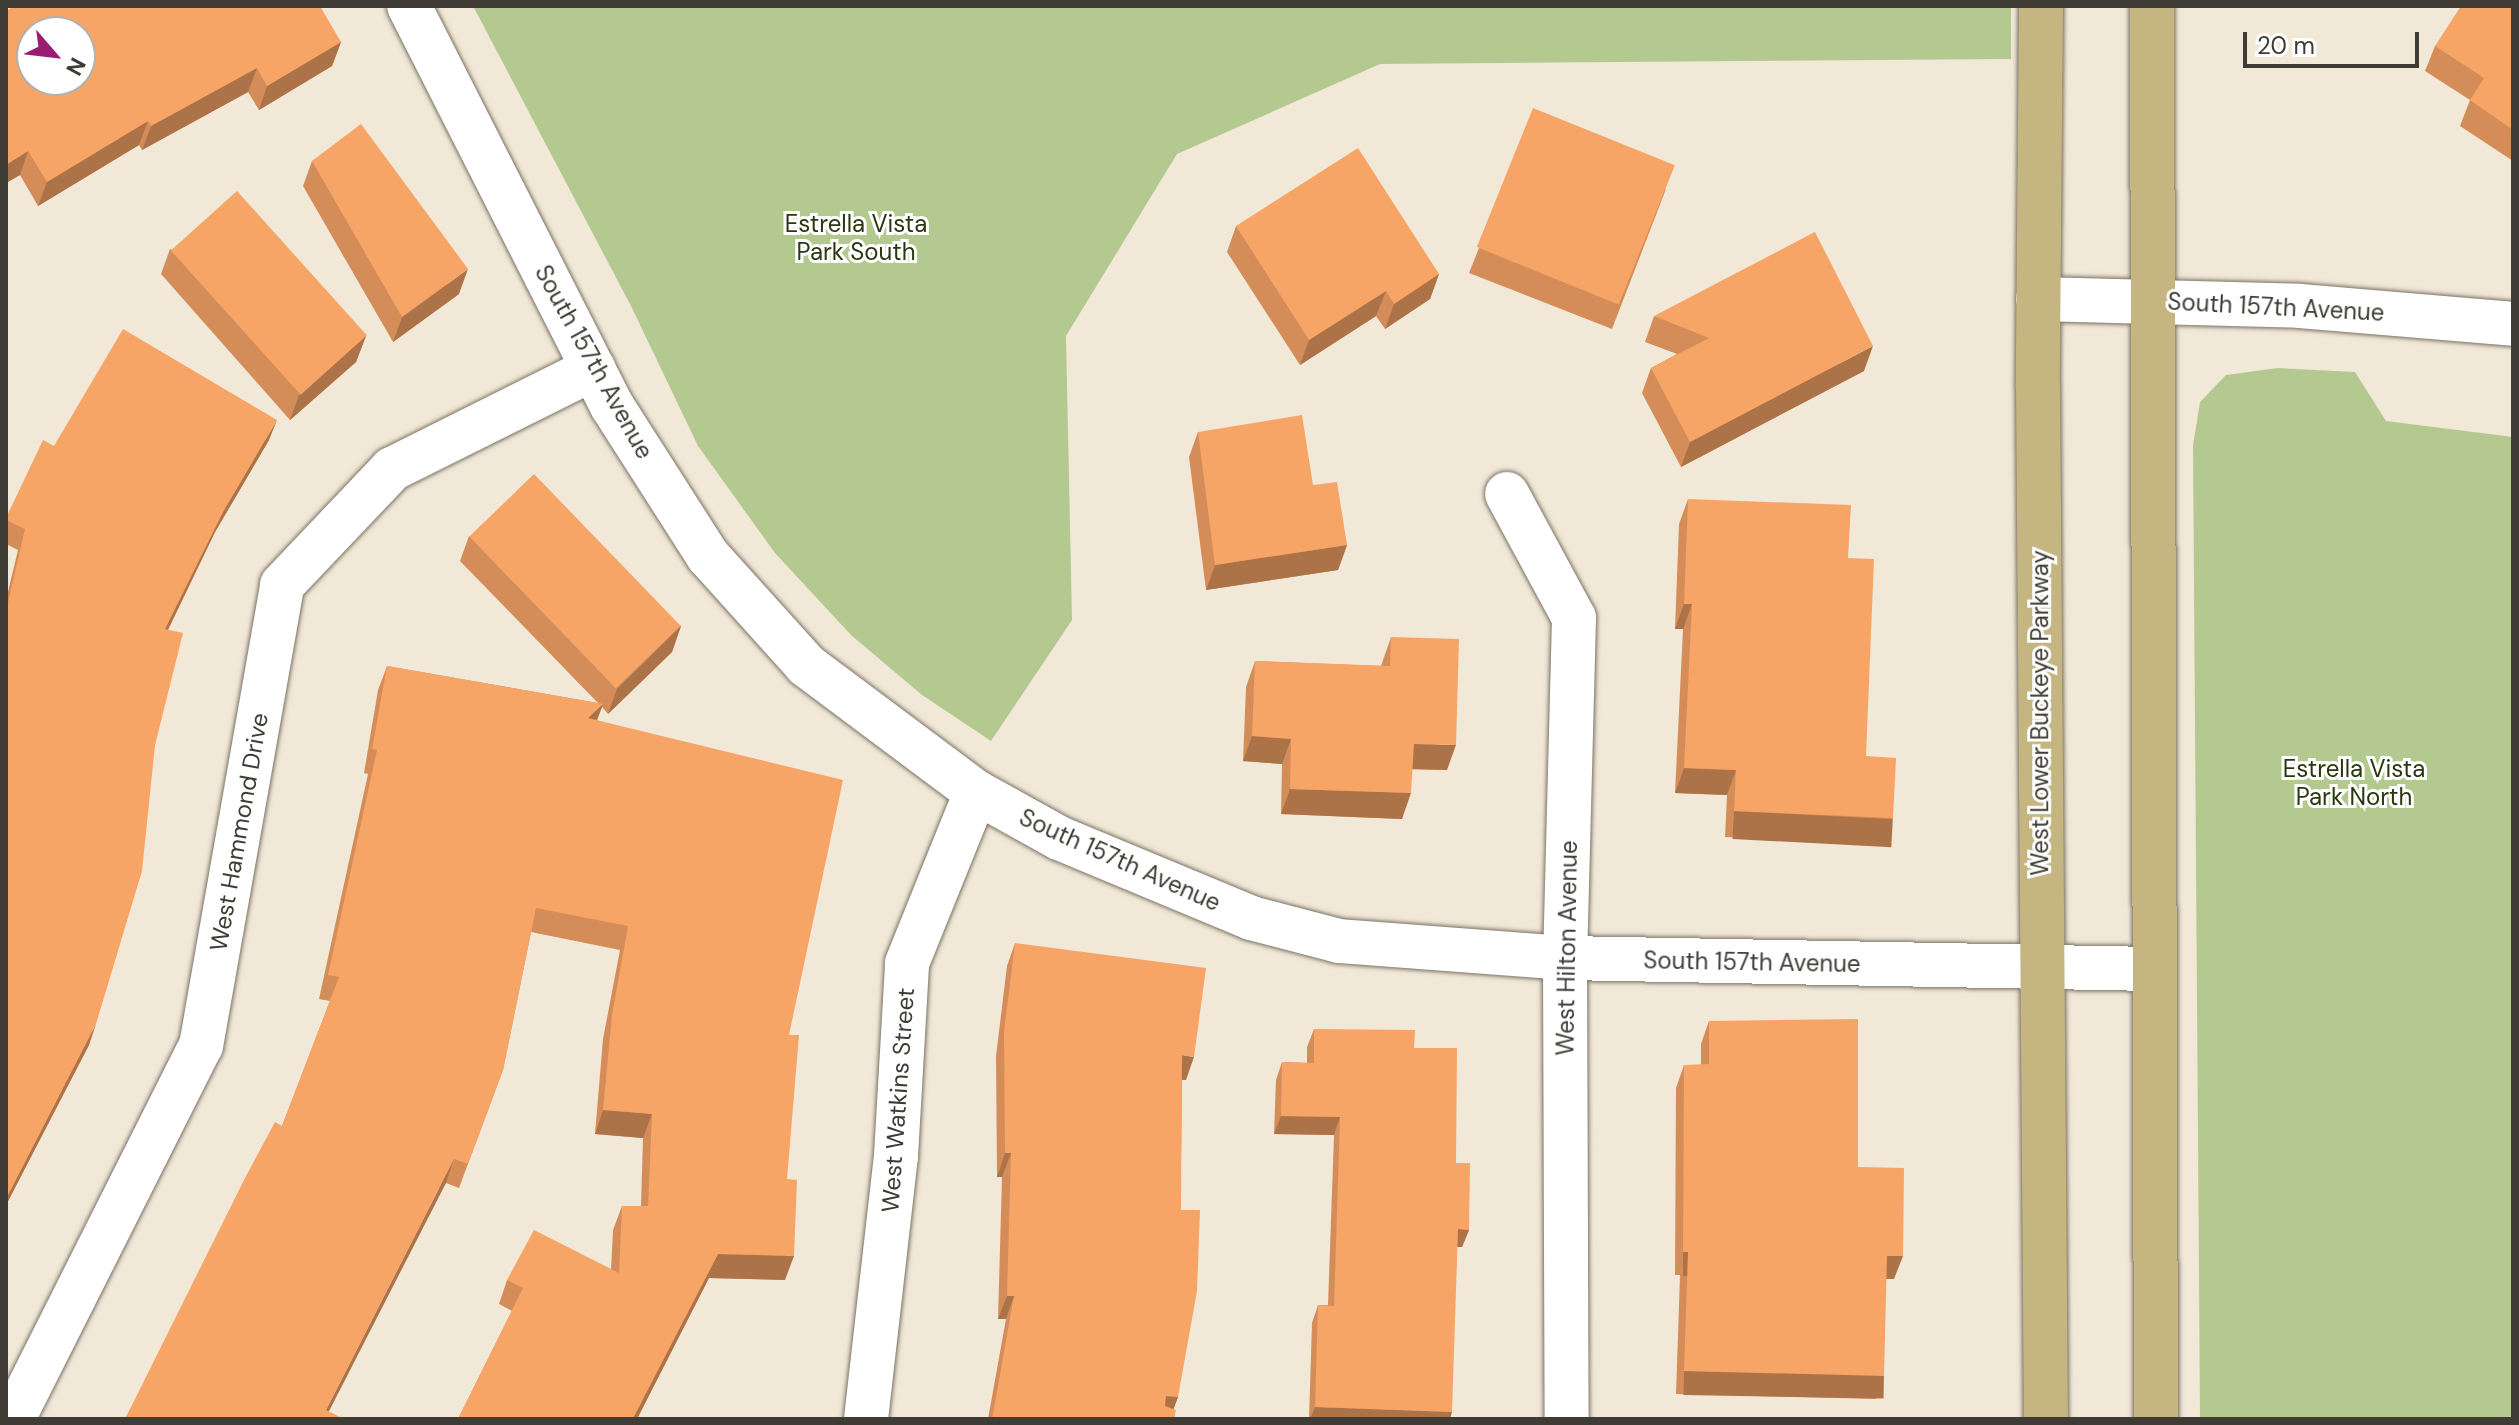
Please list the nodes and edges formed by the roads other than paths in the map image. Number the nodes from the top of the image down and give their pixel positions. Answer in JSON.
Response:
{"nodes":[{"id":1,"x":409,"y":6,"type":"edge"},
{"id":2,"x":2041,"y":6,"type":"edge"},
{"id":3,"x":2152,"y":6,"type":"edge"},
{"id":4,"x":2038,"y":299,"type":"junction"},
{"id":5,"x":2155,"y":301,"type":"junction"},
{"id":6,"x":2513,"y":324,"type":"edge"},
{"id":7,"x":593,"y":369,"type":"junction"},
{"id":8,"x":1507,"y":494,"type":"dead end"},
{"id":9,"x":976,"y":792,"type":"junction"},
{"id":10,"x":1565,"y":958,"type":"junction"},
{"id":11,"x":2152,"y":969,"type":"junction"},
{"id":12,"x":2041,"y":970,"type":"junction"},
{"id":13,"x":13,"y":1419,"type":"edge"},
{"id":14,"x":866,"y":1419,"type":"edge"},
{"id":15,"x":1567,"y":1419,"type":"edge"},
{"id":16,"x":2046,"y":1419,"type":"edge"},
{"id":17,"x":2156,"y":1419,"type":"edge"}],
"edges":[{"from":1,"to":7,"type":"street","name":"South 157th Avenue"},
{"from":2,"to":4,"type":"main road","name":"West Lower Buckeye Parkway"},
{"from":3,"to":5,"type":"main road"},
{"from":4,"to":5,"type":"street","name":"South 157th Avenue"},
{"from":4,"to":12,"type":"main road","name":"West Lower Buckeye Parkway"},
{"from":5,"to":6,"type":"street","name":"South 157th Avenue"},
{"from":5,"to":11,"type":"main road"},
{"from":7,"to":9,"type":"street","name":"South 157th Avenue"},
{"from":7,"to":13,"type":"street","name":"West Hammond Drive"},
{"from":8,"to":10,"type":"street","name":"West Hilton Avenue"},
{"from":9,"to":10,"type":"street","name":"South 157th Avenue"},
{"from":9,"to":14,"type":"street","name":"West Watkins Street"},
{"from":10,"to":12,"type":"street","name":"South 157th Avenue"},
{"from":10,"to":15,"type":"street","name":"West Hilton Avenue"},
{"from":11,"to":12,"type":"street","name":"South 157th Avenue"},
{"from":11,"to":17,"type":"main road"},
{"from":12,"to":16,"type":"main road","name":"West Lower Buckeye Parkway"}]}
